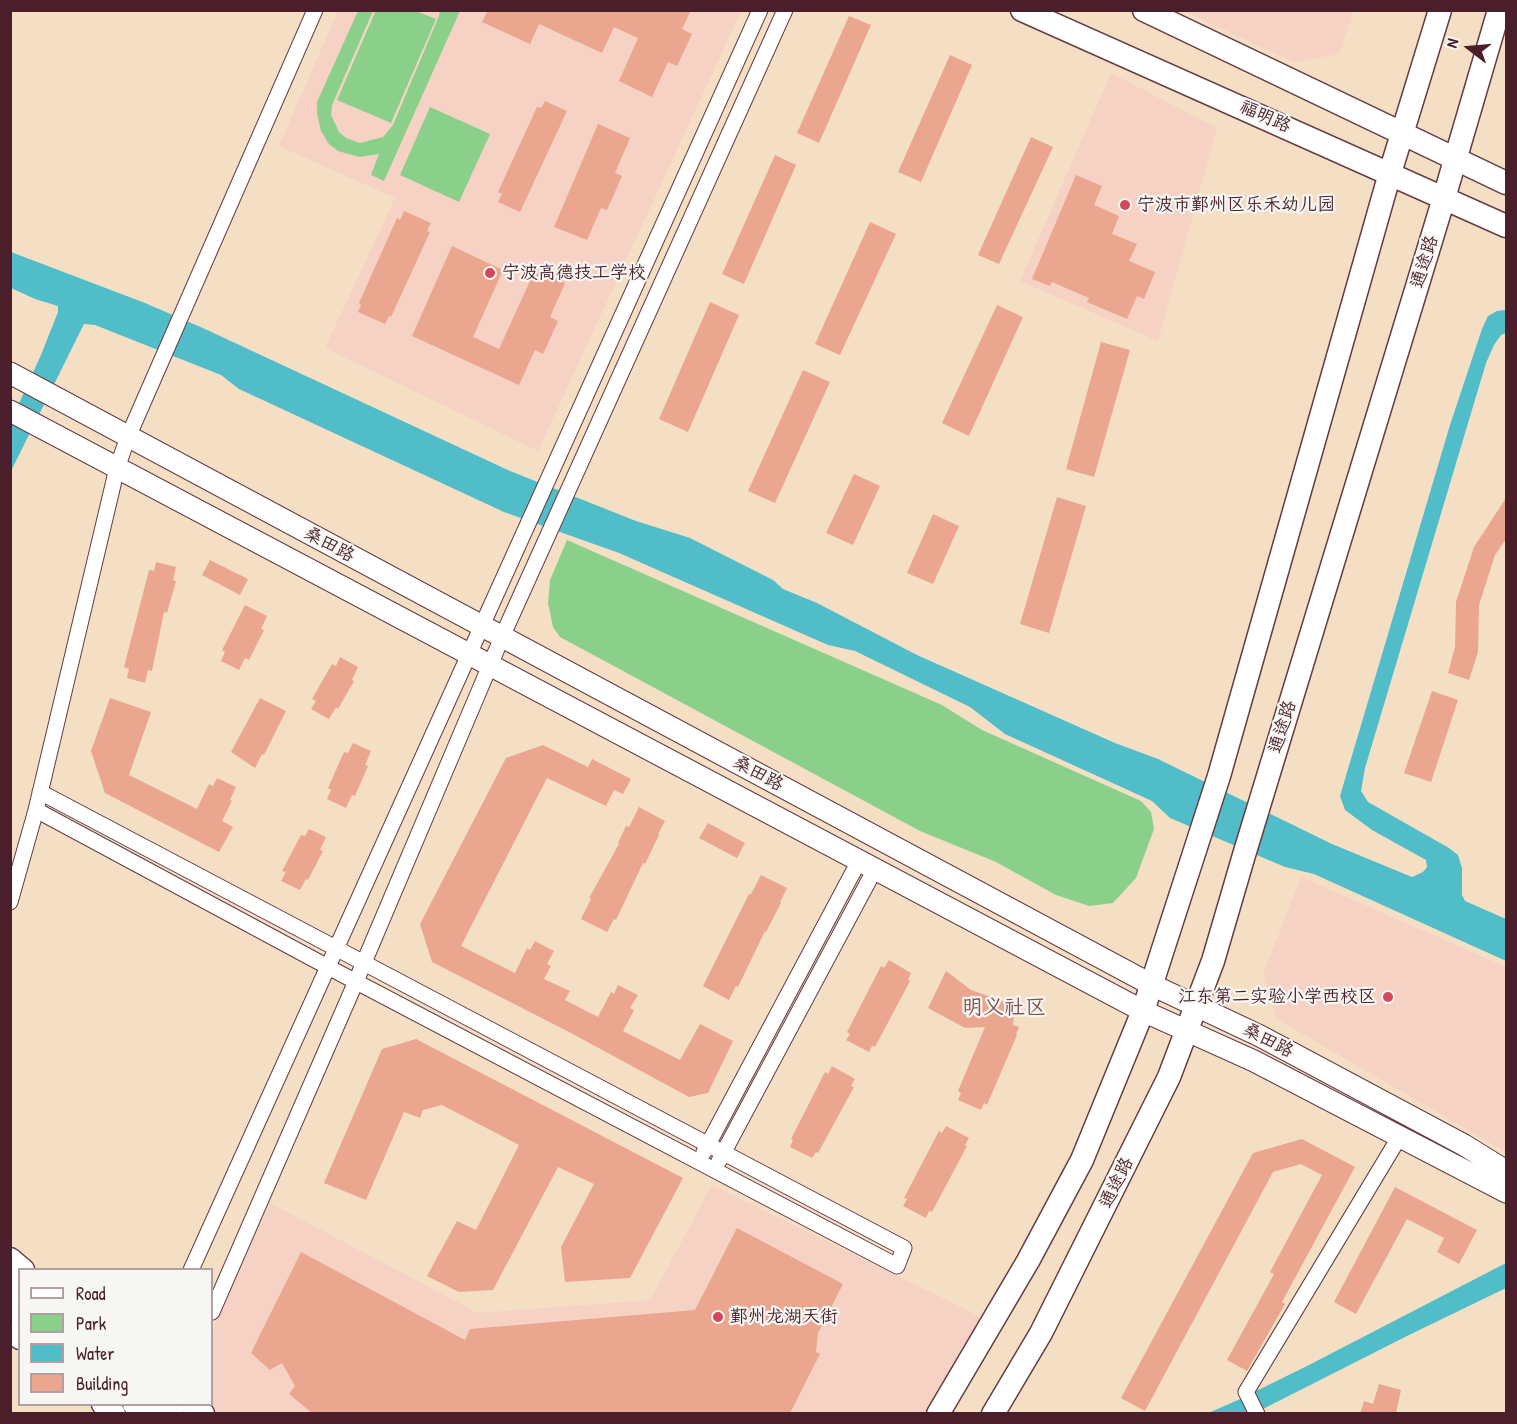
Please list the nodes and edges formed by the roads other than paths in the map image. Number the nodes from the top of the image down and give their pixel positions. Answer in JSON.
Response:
{"nodes":[{"id":1,"x":315,"y":10,"type":"edge"},
{"id":2,"x":760,"y":10,"type":"edge"},
{"id":3,"x":785,"y":10,"type":"edge"},
{"id":4,"x":1022,"y":10,"type":"edge"},
{"id":5,"x":1144,"y":10,"type":"edge"},
{"id":6,"x":1440,"y":10,"type":"edge"},
{"id":7,"x":1499,"y":10,"type":"edge"},
{"id":8,"x":1402,"y":134,"type":"junction"},
{"id":9,"x":1455,"y":159,"type":"junction"},
{"id":10,"x":1390,"y":173,"type":"junction"},
{"id":11,"x":1506,"y":183,"type":"edge"},
{"id":12,"x":1444,"y":198,"type":"junction"},
{"id":13,"x":1506,"y":226,"type":"edge"},
{"id":14,"x":12,"y":373,"type":"edge"},
{"id":15,"x":10,"y":411,"type":"edge"},
{"id":16,"x":128,"y":437,"type":"junction"},
{"id":17,"x":117,"y":468,"type":"junction"},
{"id":18,"x":481,"y":626,"type":"junction"},
{"id":19,"x":502,"y":637,"type":"junction"},
{"id":20,"x":468,"y":654,"type":"junction"},
{"id":21,"x":490,"y":665,"type":"junction"},
{"id":22,"x":40,"y":792,"type":"junction"},
{"id":23,"x":36,"y":810,"type":"junction"},
{"id":24,"x":867,"y":865,"type":"junction"},
{"id":25,"x":10,"y":902,"type":"edge"},
{"id":26,"x":337,"y":948,"type":"junction"},
{"id":27,"x":364,"y":963,"type":"junction"},
{"id":28,"x":328,"y":967,"type":"junction"},
{"id":29,"x":356,"y":981,"type":"junction"},
{"id":30,"x":1152,"y":985,"type":"junction"},
{"id":31,"x":1197,"y":1006,"type":"junction"},
{"id":32,"x":1143,"y":1011,"type":"junction"},
{"id":33,"x":1188,"y":1031,"type":"junction"},
{"id":34,"x":1400,"y":1136,"type":"junction"},
{"id":35,"x":708,"y":1145,"type":"junction"},
{"id":36,"x":723,"y":1153,"type":"junction"},
{"id":37,"x":700,"y":1162,"type":"junction"},
{"id":38,"x":714,"y":1169,"type":"junction"},
{"id":39,"x":1506,"y":1171,"type":"edge"},
{"id":40,"x":1506,"y":1192,"type":"edge"},
{"id":41,"x":191,"y":1268,"type":"edge"},
{"id":42,"x":213,"y":1310,"type":"edge"},
{"id":43,"x":938,"y":1413,"type":"edge"},
{"id":44,"x":993,"y":1413,"type":"edge"},
{"id":45,"x":1257,"y":1413,"type":"edge"}],
"edges":[{"from":1,"to":16,"type":"street"},
{"from":2,"to":18,"type":"street"},
{"from":3,"to":19,"type":"street"},
{"from":4,"to":10,"type":"main road","name":"福明路"},
{"from":5,"to":8,"type":"main road"},
{"from":6,"to":8,"type":"main road"},
{"from":7,"to":9,"type":"main road","name":"通途路"},
{"from":8,"to":9,"type":"main road"},
{"from":8,"to":10,"type":"main road"},
{"from":9,"to":11,"type":"main road"},
{"from":9,"to":12,"type":"main road","name":"通途路"},
{"from":10,"to":12,"type":"main road","name":"福明路"},
{"from":10,"to":30,"type":"main road"},
{"from":12,"to":13,"type":"main road","name":"福明路"},
{"from":12,"to":31,"type":"main road","name":"通途路"},
{"from":14,"to":16,"type":"main road","name":"桑田路"},
{"from":15,"to":17,"type":"main road","name":"桑田路"},
{"from":16,"to":17,"type":"street"},
{"from":16,"to":18,"type":"main road","name":"桑田路"},
{"from":17,"to":20,"type":"main road","name":"桑田路"},
{"from":17,"to":22,"type":"street"},
{"from":18,"to":19,"type":"main road","name":"桑田路"},
{"from":18,"to":20,"type":"street"},
{"from":19,"to":21,"type":"street"},
{"from":19,"to":30,"type":"main road","name":"桑田路"},
{"from":20,"to":21,"type":"main road","name":"桑田路"},
{"from":20,"to":26,"type":"street"},
{"from":21,"to":24,"type":"main road","name":"桑田路"},
{"from":21,"to":27,"type":"street"},
{"from":22,"to":23,"type":"street"},
{"from":22,"to":26,"type":"street"},
{"from":23,"to":25,"type":"street"},
{"from":23,"to":28,"type":"street"},
{"from":24,"to":32,"type":"main road","name":"桑田路"},
{"from":24,"to":35,"type":"street"},
{"from":24,"to":36,"type":"street"},
{"from":26,"to":27,"type":"street"},
{"from":26,"to":28,"type":"street"},
{"from":27,"to":29,"type":"street"},
{"from":27,"to":35,"type":"street"},
{"from":28,"to":29,"type":"street"},
{"from":28,"to":41,"type":"street"},
{"from":29,"to":37,"type":"street"},
{"from":29,"to":42,"type":"street"},
{"from":30,"to":31,"type":"main road","name":"桑田路"},
{"from":30,"to":32,"type":"main road"},
{"from":31,"to":33,"type":"main road","name":"通途路"},
{"from":31,"to":39,"type":"main road","name":"桑田路"},
{"from":32,"to":33,"type":"main road","name":"桑田路"},
{"from":32,"to":43,"type":"main road"},
{"from":33,"to":34,"type":"main road","name":"桑田路"},
{"from":33,"to":44,"type":"main road","name":"通途路"},
{"from":34,"to":40,"type":"main road","name":"桑田路"},
{"from":34,"to":45,"type":"street"},
{"from":35,"to":36,"type":"street"},
{"from":35,"to":37,"type":"street"},
{"from":36,"to":38,"type":"street"},
{"from":36,"to":38,"type":"street"},
{"from":37,"to":38,"type":"street"}]}
